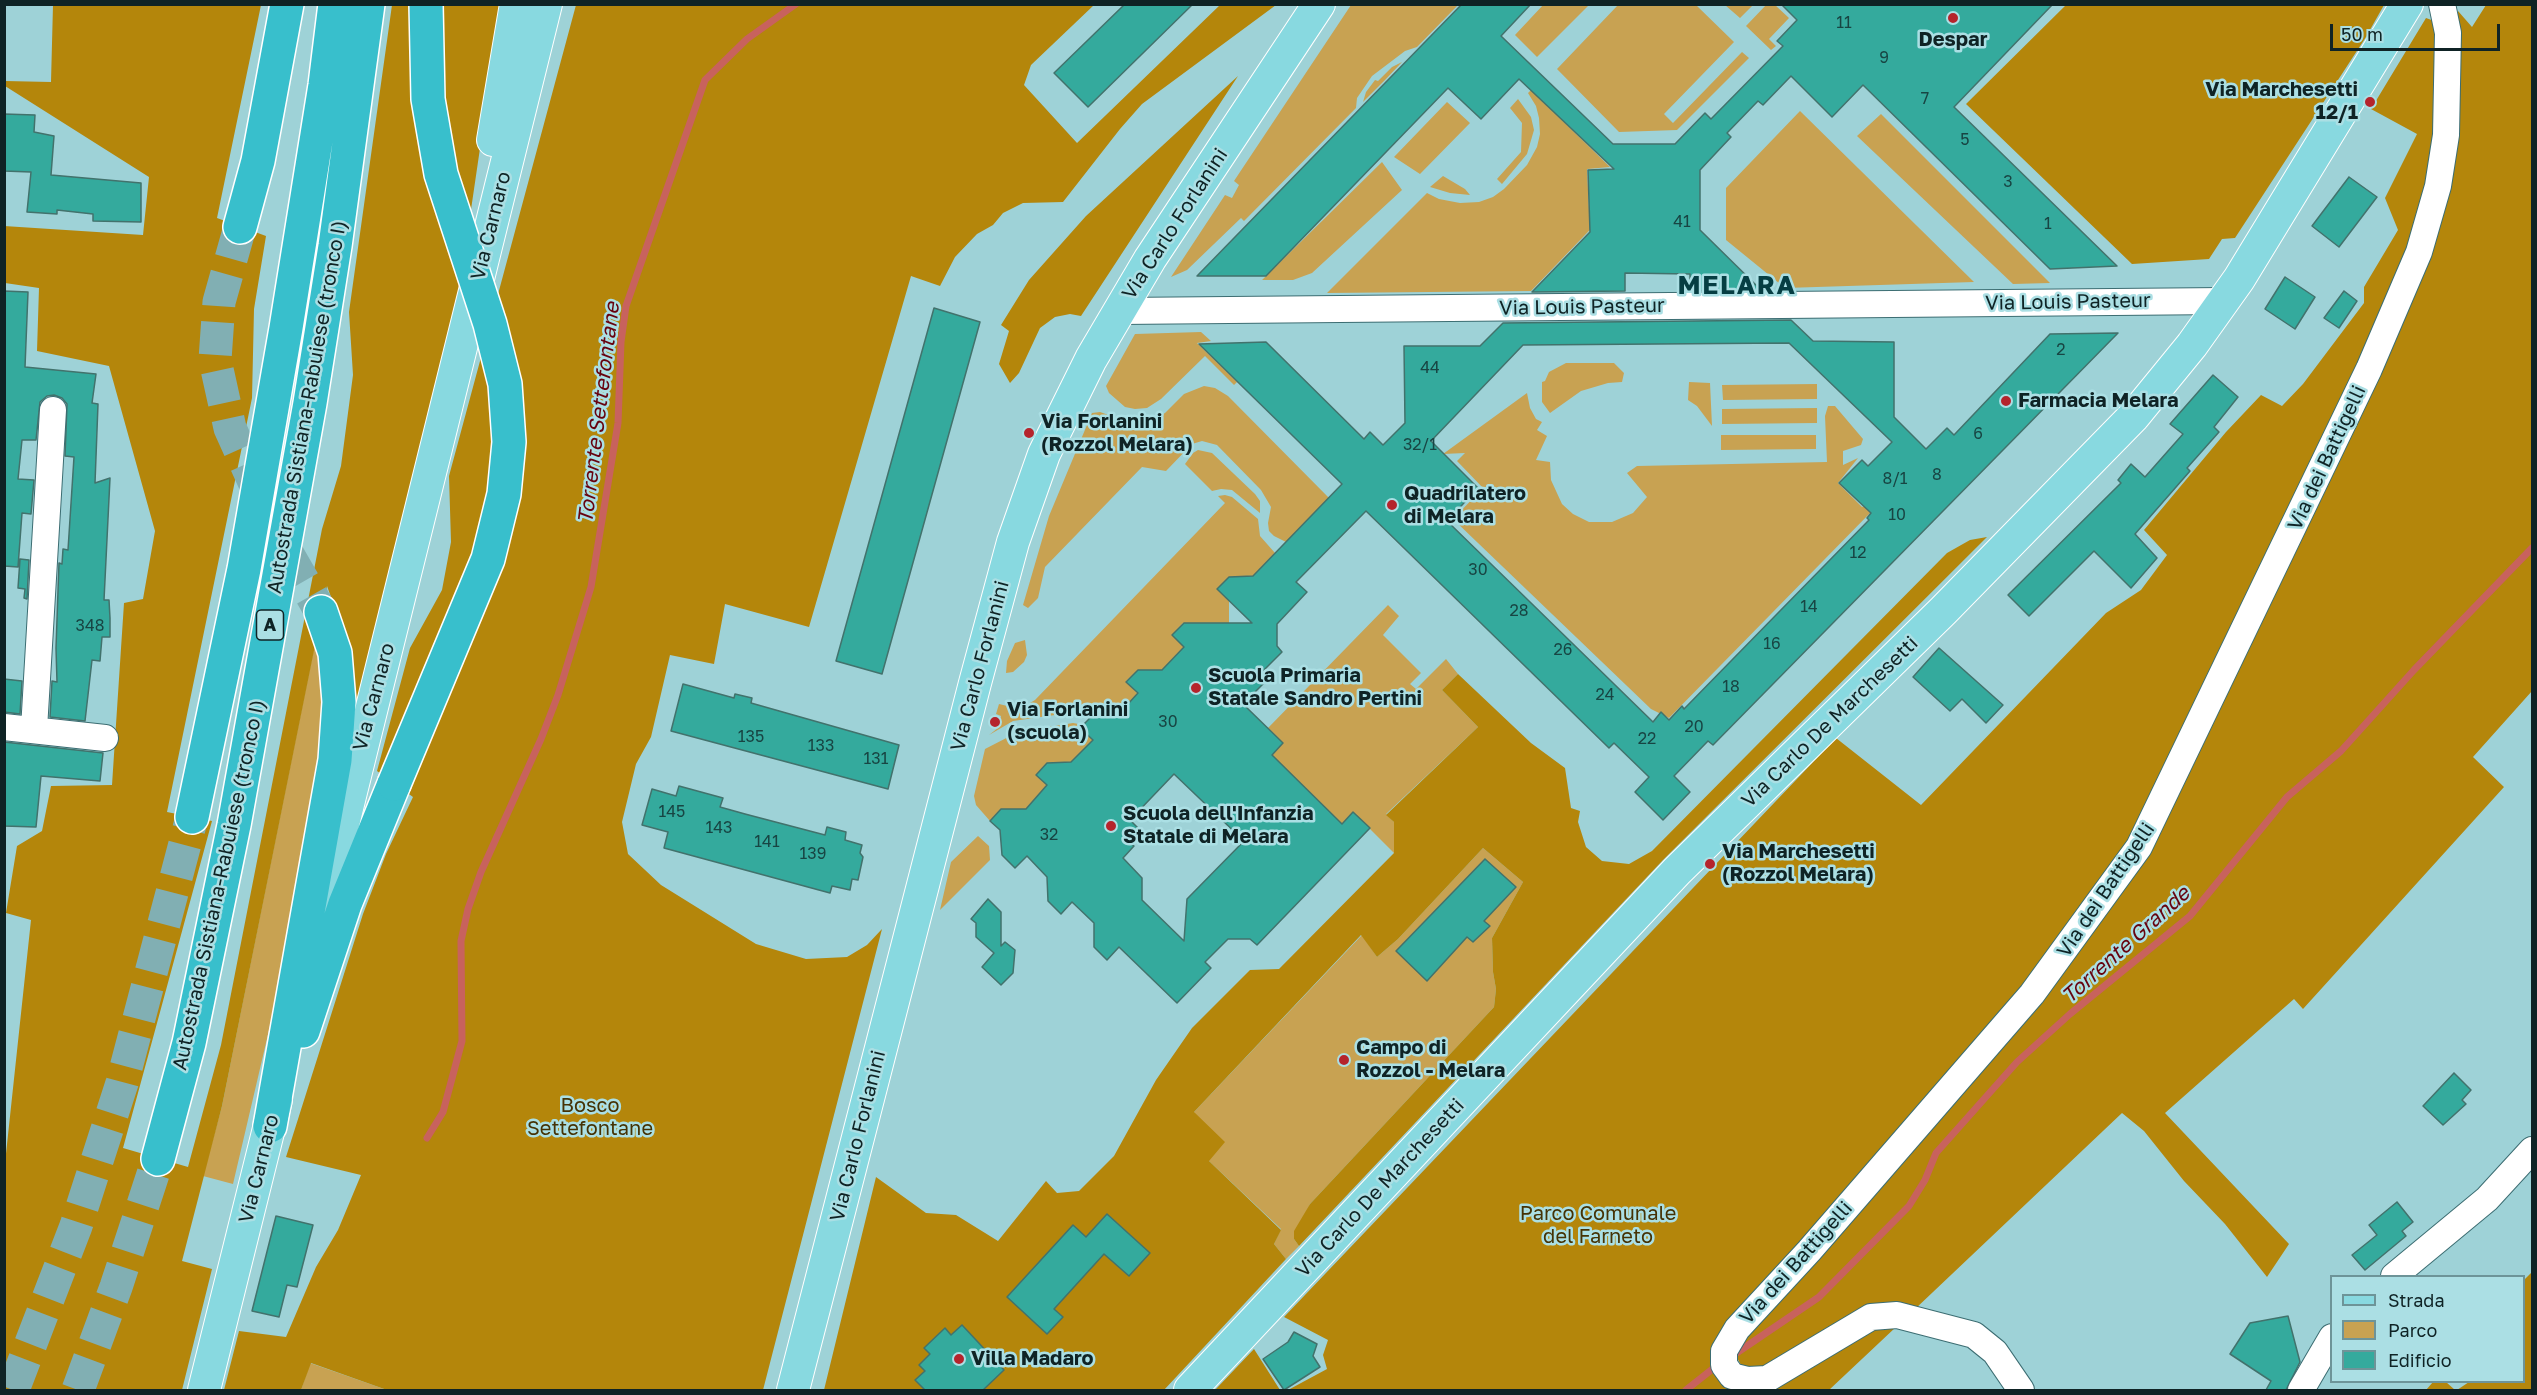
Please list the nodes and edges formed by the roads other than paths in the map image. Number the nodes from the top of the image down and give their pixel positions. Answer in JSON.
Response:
{"nodes":[{"id":1,"x":287,"y":4,"type":"edge"},
{"id":2,"x":335,"y":4,"type":"edge"},
{"id":3,"x":368,"y":4,"type":"edge"},
{"id":4,"x":426,"y":4,"type":"edge"},
{"id":5,"x":516,"y":4,"type":"edge"},
{"id":6,"x":546,"y":4,"type":"edge"},
{"id":7,"x":1319,"y":4,"type":"edge"},
{"id":8,"x":2407,"y":4,"type":"edge"},
{"id":9,"x":2442,"y":4,"type":"edge"},
{"id":10,"x":240,"y":227,"type":"tunnel mouth"},
{"id":11,"x":487,"y":242,"type":"junction"},
{"id":12,"x":2224,"y":300,"type":"junction"},
{"id":13,"x":1119,"y":311,"type":"junction"},
{"id":14,"x":53,"y":410,"type":"dead end"},
{"id":15,"x":321,"y":612,"type":"tunnel mouth"},
{"id":16,"x":4,"y":727,"type":"edge"},
{"id":17,"x":34,"y":729,"type":"junction"},
{"id":18,"x":105,"y":738,"type":"dead end"},
{"id":19,"x":192,"y":817,"type":"tunnel mouth"},
{"id":20,"x":270,"y":1126,"type":"junction"},
{"id":21,"x":2532,"y":1150,"type":"edge"},
{"id":22,"x":158,"y":1159,"type":"tunnel mouth"},
{"id":23,"x":2395,"y":1275,"type":"edge"},
{"id":24,"x":2330,"y":1339,"type":"edge"},
{"id":25,"x":204,"y":1390,"type":"edge"},
{"id":26,"x":793,"y":1390,"type":"edge"},
{"id":27,"x":1190,"y":1390,"type":"edge"},
{"id":28,"x":2021,"y":1390,"type":"edge"},
{"id":29,"x":2301,"y":1390,"type":"edge"}],
"edges":[{"from":1,"to":10,"type":"highway"},
{"from":2,"to":19,"type":"highway","name":"Autostrada Sistiana-Rabuiese (tronco I)","number":"A"},
{"from":3,"to":22,"type":"highway","name":"Autostrada Sistiana-Rabuiese (tronco I)","number":"A"},
{"from":4,"to":20,"type":"highway","bridge":true},
{"from":5,"to":11,"type":"main road"},
{"from":6,"to":11,"type":"main road","name":"Via Carnaro"},
{"from":7,"to":13,"type":"main road","name":"Via Carlo Forlanini"},
{"from":8,"to":12,"type":"main road","name":"Via Carlo De Marchesetti"},
{"from":9,"to":28,"type":"street","name":"Via dei Battigelli"},
{"from":11,"to":20,"type":"main road","name":"Via Carnaro"},
{"from":12,"to":13,"type":"street","name":"Via Louis Pasteur"},
{"from":12,"to":27,"type":"main road","name":"Via Carlo De Marchesetti"},
{"from":13,"to":26,"type":"main road","name":"Via Carlo Forlanini"},
{"from":14,"to":17,"type":"street"},
{"from":15,"to":20,"type":"highway"},
{"from":16,"to":17,"type":"street"},
{"from":17,"to":18,"type":"street"},
{"from":20,"to":25,"type":"main road","name":"Via Carnaro"},
{"from":21,"to":23,"type":"street"},
{"from":24,"to":29,"type":"street"}]}
